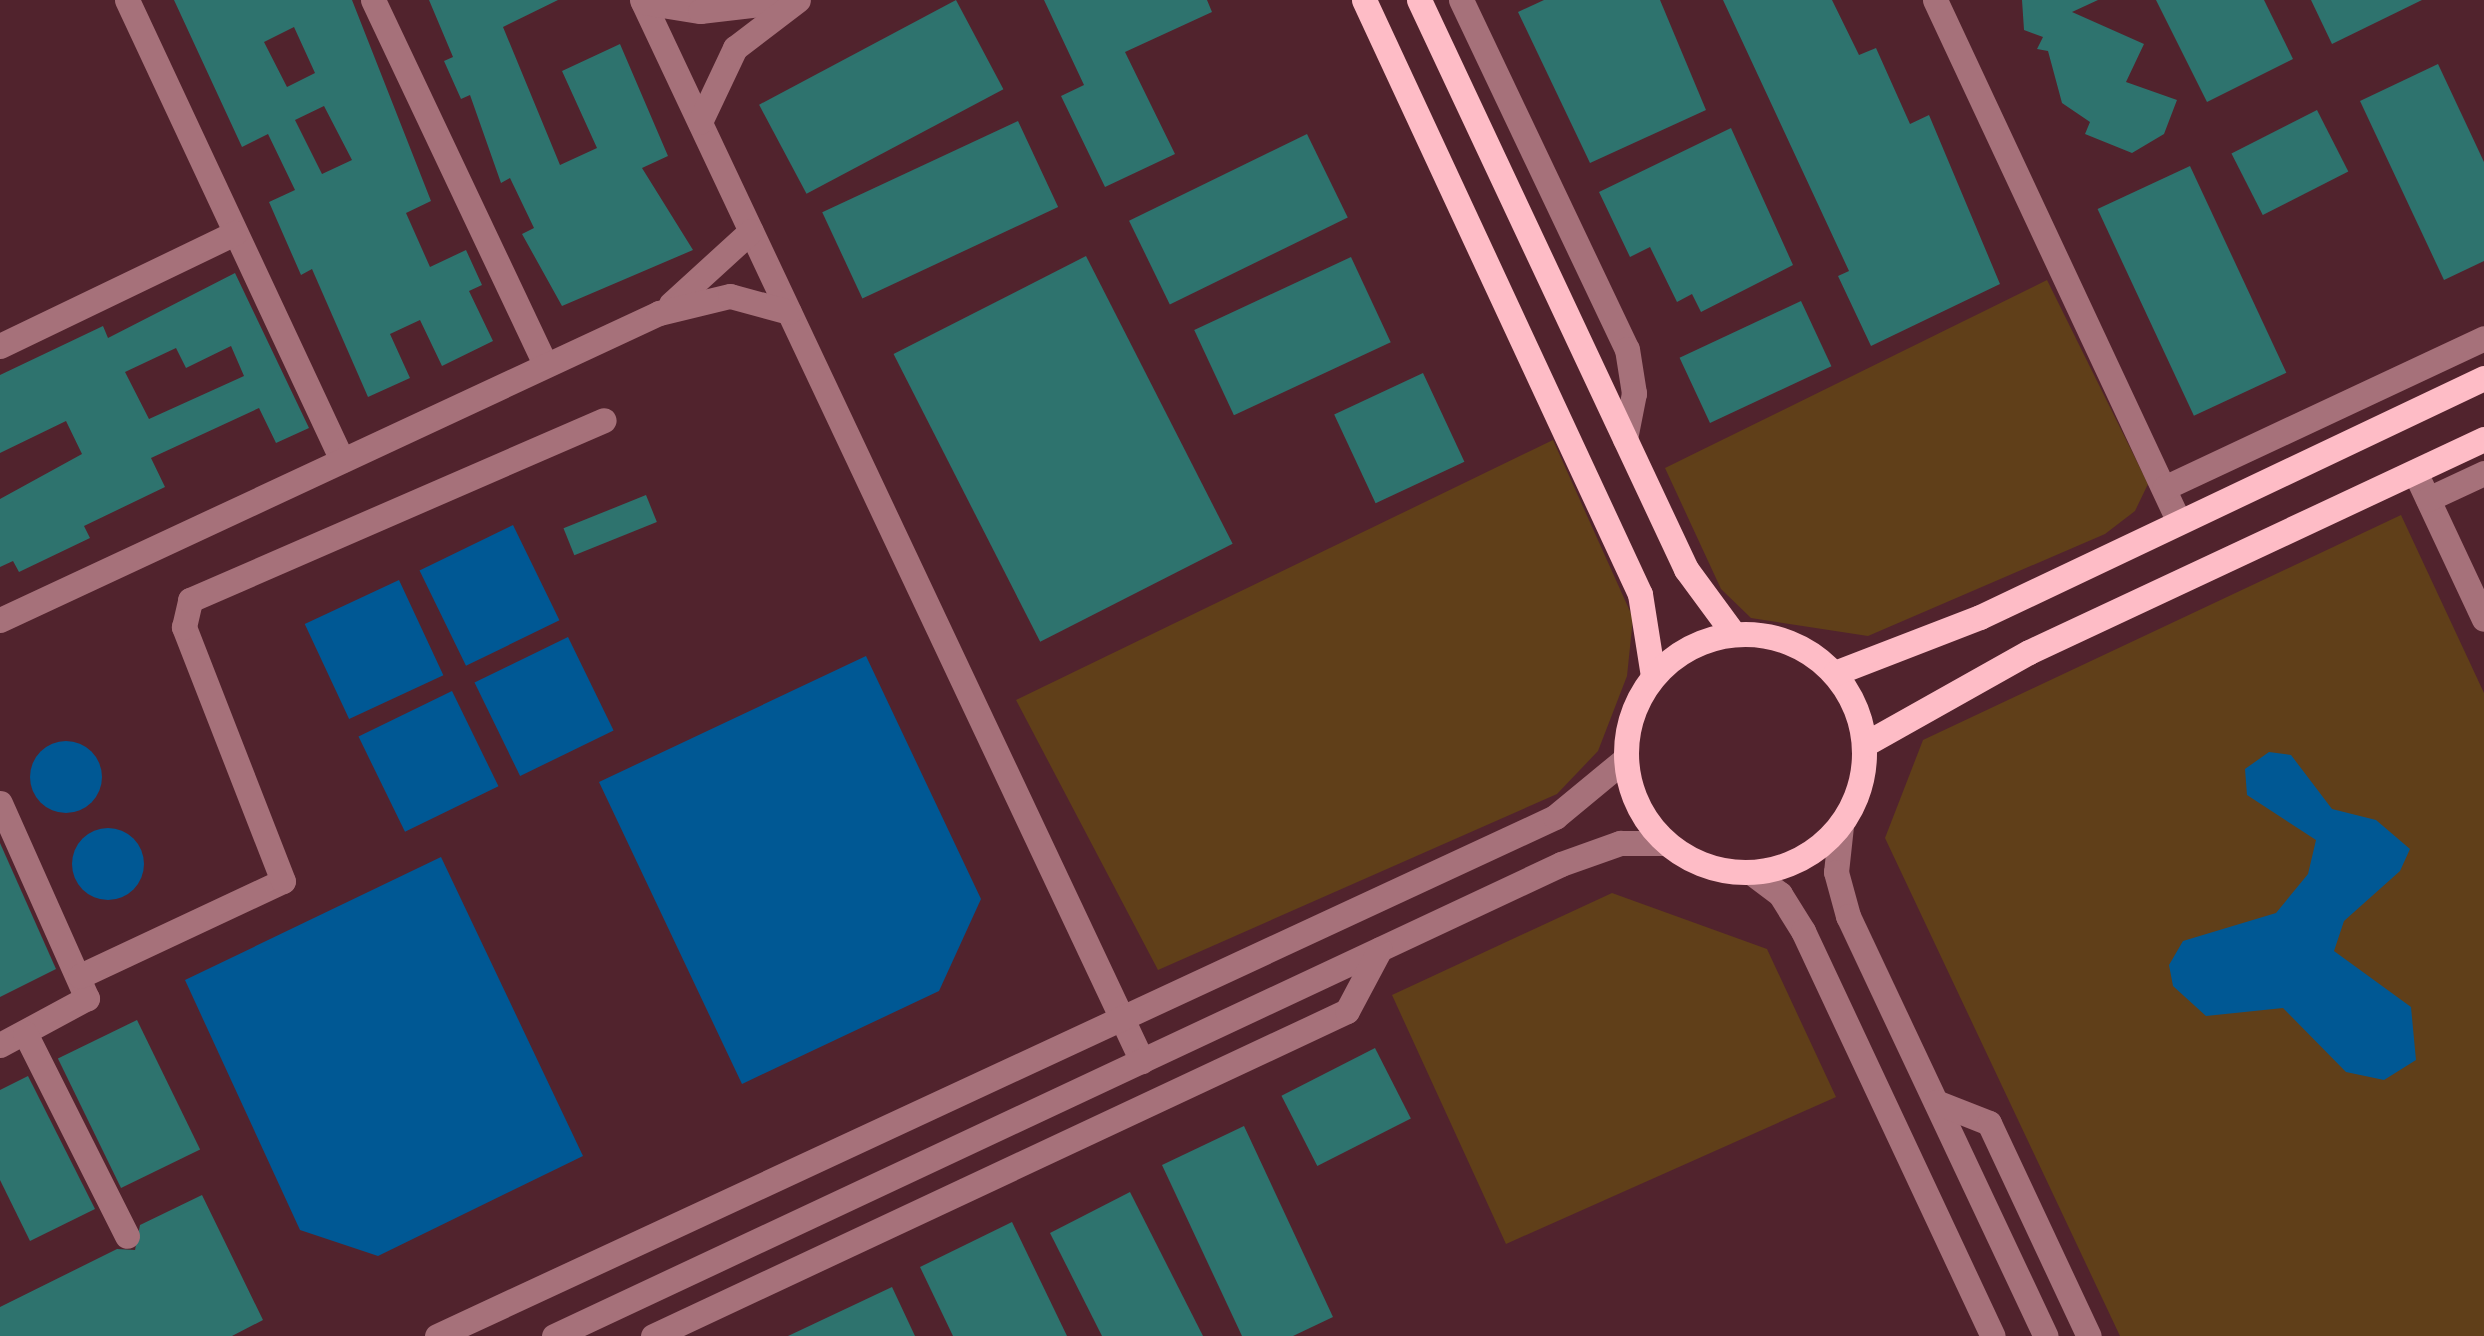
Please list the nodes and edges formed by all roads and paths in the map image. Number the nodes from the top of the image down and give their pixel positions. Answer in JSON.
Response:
{"nodes":[{"id":1,"x":127,"y":0,"type":"edge"},
{"id":2,"x":373,"y":0,"type":"edge"},
{"id":3,"x":798,"y":0,"type":"edge"},
{"id":4,"x":1364,"y":0,"type":"edge"},
{"id":5,"x":1419,"y":0,"type":"edge"},
{"id":6,"x":1460,"y":0,"type":"edge"},
{"id":7,"x":1935,"y":0,"type":"edge"},
{"id":8,"x":643,"y":1,"type":"edge"},
{"id":9,"x":700,"y":122,"type":"junction"},
{"id":10,"x":751,"y":231,"type":"junction"},
{"id":11,"x":236,"y":233,"type":"junction"},
{"id":12,"x":789,"y":312,"type":"junction"},
{"id":13,"x":660,"y":313,"type":"junction"},
{"id":14,"x":2484,"y":338,"type":"edge"},
{"id":15,"x":0,"y":346,"type":"edge"},
{"id":16,"x":546,"y":364,"type":"junction"},
{"id":17,"x":2484,"y":378,"type":"edge"},
{"id":18,"x":604,"y":420,"type":"dead end"},
{"id":19,"x":1626,"y":439,"type":"junction"},
{"id":20,"x":2484,"y":439,"type":"edge"},
{"id":21,"x":342,"y":460,"type":"junction"},
{"id":22,"x":2414,"y":472,"type":"junction"},
{"id":23,"x":2484,"y":473,"type":"edge"},
{"id":24,"x":2164,"y":488,"type":"junction"},
{"id":25,"x":2428,"y":499,"type":"junction"},
{"id":26,"x":2179,"y":522,"type":"junction"},
{"id":27,"x":2484,"y":619,"type":"edge"},
{"id":28,"x":0,"y":620,"type":"edge"},
{"id":29,"x":1733,"y":634,"type":"junction"},
{"id":30,"x":1835,"y":673,"type":"junction"},
{"id":31,"x":1653,"y":676,"type":"junction"},
{"id":32,"x":1865,"y":744,"type":"junction"},
{"id":33,"x":1624,"y":760,"type":"junction"},
{"id":34,"x":0,"y":804,"type":"edge"},
{"id":35,"x":1841,"y":826,"type":"junction"},
{"id":36,"x":1663,"y":842,"type":"junction"},
{"id":37,"x":1752,"y":873,"type":"junction"},
{"id":38,"x":1380,"y":948,"type":"junction"},
{"id":39,"x":80,"y":976,"type":"junction"},
{"id":40,"x":1121,"y":1017,"type":"junction"},
{"id":41,"x":25,"y":1034,"type":"junction"},
{"id":42,"x":0,"y":1045,"type":"edge"},
{"id":43,"x":1142,"y":1061,"type":"junction"},
{"id":44,"x":1936,"y":1102,"type":"junction"},
{"id":45,"x":127,"y":1236,"type":"dead end"},
{"id":46,"x":437,"y":1336,"type":"edge"},
{"id":47,"x":554,"y":1336,"type":"edge"},
{"id":48,"x":653,"y":1336,"type":"edge"},
{"id":49,"x":1993,"y":1336,"type":"edge"},
{"id":50,"x":2046,"y":1336,"type":"edge"},
{"id":51,"x":2090,"y":1336,"type":"edge"}],
"edges":[{"from":1,"to":11,"type":"street"},
{"from":2,"to":16,"type":"street"},
{"from":3,"to":8,"type":"street"},
{"from":3,"to":9,"type":"street"},
{"from":4,"to":31,"type":"main road"},
{"from":5,"to":19,"type":"main road"},
{"from":6,"to":19,"type":"street"},
{"from":7,"to":24,"type":"street"},
{"from":8,"to":9,"type":"street"},
{"from":9,"to":10,"type":"street"},
{"from":10,"to":12,"type":"street"},
{"from":10,"to":13,"type":"street"},
{"from":11,"to":15,"type":"street"},
{"from":11,"to":21,"type":"street"},
{"from":12,"to":13,"type":"street"},
{"from":12,"to":40,"type":"street"},
{"from":13,"to":16,"type":"street"},
{"from":14,"to":24,"type":"street"},
{"from":16,"to":21,"type":"street"},
{"from":17,"to":26,"type":"main road"},
{"from":18,"to":39,"type":"street"},
{"from":19,"to":29,"type":"main road"},
{"from":20,"to":22,"type":"main road"},
{"from":21,"to":28,"type":"street"},
{"from":22,"to":25,"type":"street"},
{"from":22,"to":32,"type":"main road"},
{"from":23,"to":25,"type":"street"},
{"from":24,"to":26,"type":"street"},
{"from":25,"to":27,"type":"street"},
{"from":26,"to":30,"type":"main road"},
{"from":29,"to":30,"type":"main road"},
{"from":29,"to":31,"type":"main road"},
{"from":30,"to":32,"type":"main road"},
{"from":31,"to":33,"type":"main road"},
{"from":32,"to":35,"type":"main road"},
{"from":33,"to":36,"type":"main road"},
{"from":33,"to":40,"type":"street"},
{"from":34,"to":39,"type":"street"},
{"from":35,"to":37,"type":"main road"},
{"from":35,"to":44,"type":"street"},
{"from":36,"to":37,"type":"main road"},
{"from":36,"to":38,"type":"street"},
{"from":37,"to":49,"type":"street"},
{"from":38,"to":43,"type":"street"},
{"from":38,"to":48,"type":"street"},
{"from":39,"to":41,"type":"street"},
{"from":40,"to":43,"type":"street"},
{"from":40,"to":46,"type":"street"},
{"from":41,"to":42,"type":"street"},
{"from":41,"to":45,"type":"street"},
{"from":43,"to":47,"type":"street"},
{"from":44,"to":50,"type":"street"},
{"from":44,"to":51,"type":"street"}]}
